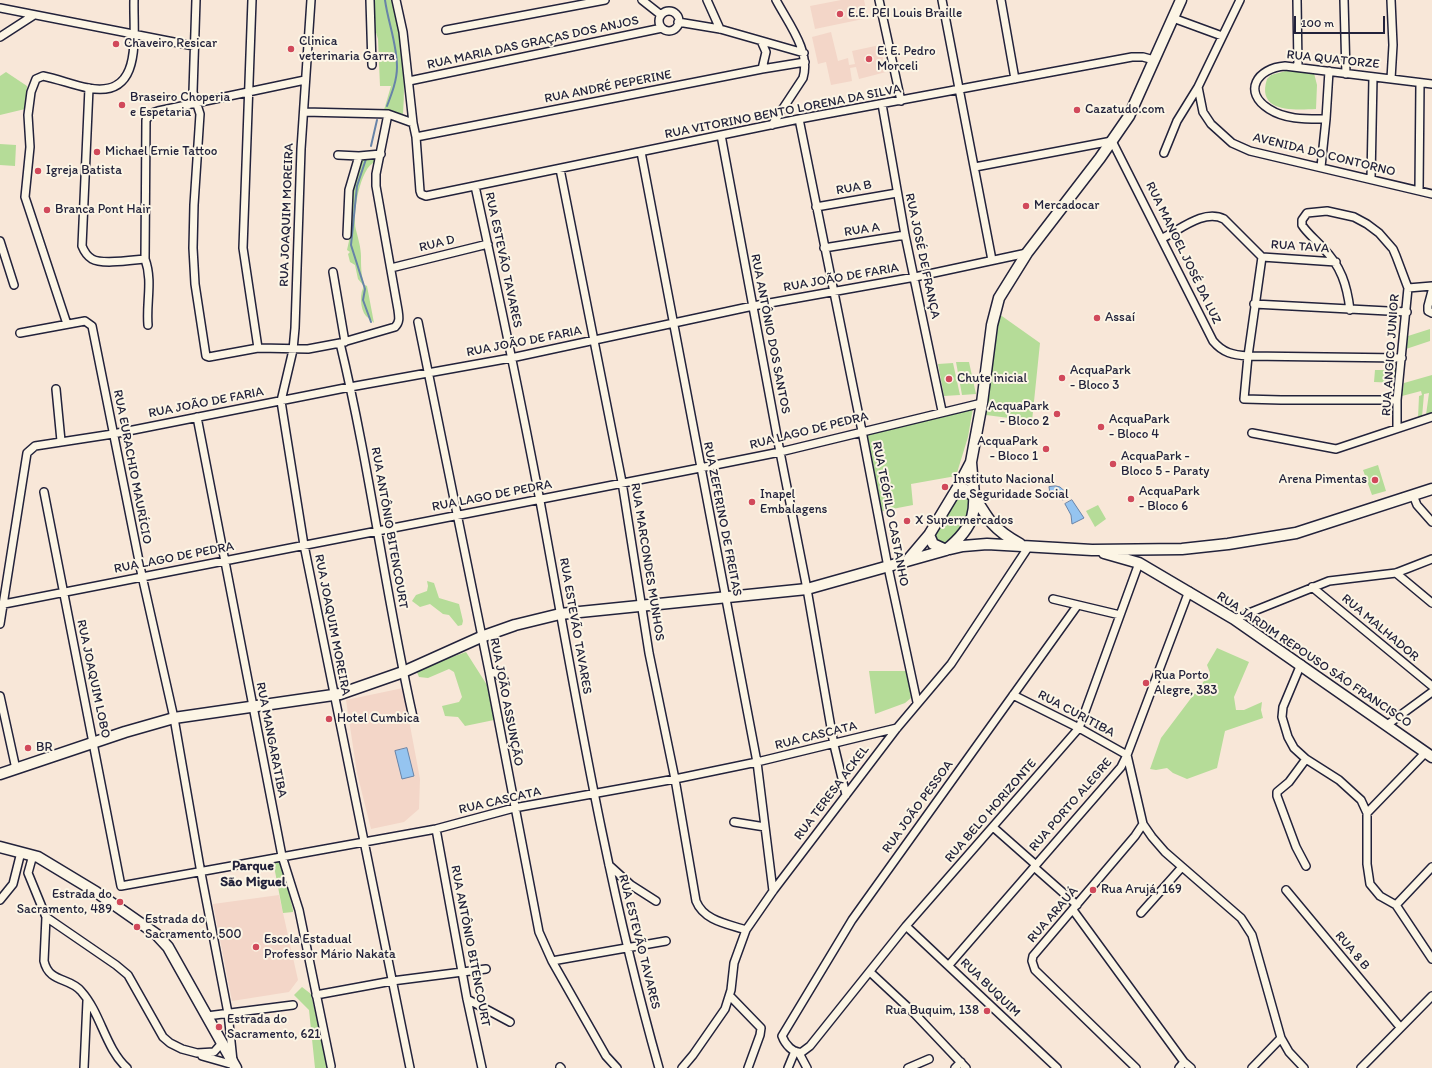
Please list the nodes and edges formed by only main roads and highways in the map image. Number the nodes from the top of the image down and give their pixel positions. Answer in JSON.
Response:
{"nodes":[{"id":1,"x":1181,"y":0,"type":"edge"},
{"id":2,"x":971,"y":462,"type":"junction"},
{"id":3,"x":958,"y":487,"type":"junction"},
{"id":4,"x":1432,"y":489,"type":"edge"},
{"id":5,"x":975,"y":499,"type":"junction"},
{"id":6,"x":929,"y":535,"type":"junction"},
{"id":7,"x":1025,"y":546,"type":"junction"},
{"id":8,"x":946,"y":550,"type":"junction"},
{"id":9,"x":1092,"y":550,"type":"junction"},
{"id":10,"x":908,"y":561,"type":"junction"},
{"id":11,"x":1429,"y":754,"type":"edge"},
{"id":12,"x":0,"y":774,"type":"edge"},
{"id":13,"x":0,"y":848,"type":"edge"},
{"id":14,"x":234,"y":1065,"type":"edge"}],
"edges":[{"from":1,"to":2,"type":"main road"},
{"from":2,"to":3,"type":"main road"},
{"from":2,"to":5,"type":"main road"},
{"from":3,"to":5,"type":"main road"},
{"from":3,"to":6,"type":"main road"},
{"from":4,"to":9,"type":"main road"},
{"from":5,"to":7,"type":"main road"},
{"from":5,"to":8,"type":"main road"},
{"from":6,"to":8,"type":"main road"},
{"from":6,"to":10,"type":"main road"},
{"from":7,"to":8,"type":"main road"},
{"from":7,"to":9,"type":"main road"},
{"from":8,"to":10,"type":"main road"},
{"from":9,"to":11,"type":"main road","name":"RUA JARDIM REPOUSO SÃO FRANCISCO"},
{"from":10,"to":12,"type":"main road"},
{"from":13,"to":14,"type":"main road"}]}
